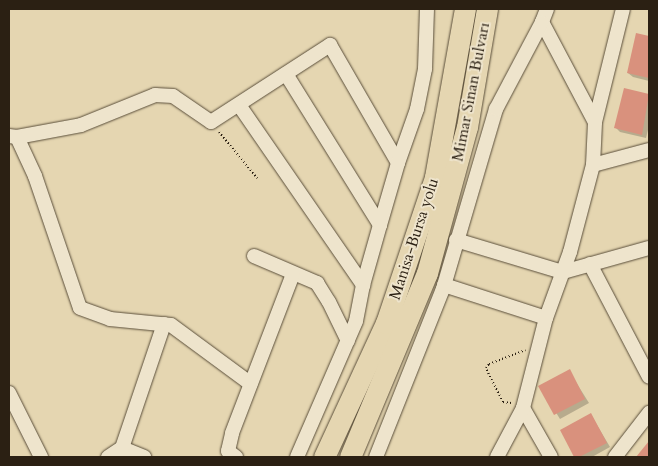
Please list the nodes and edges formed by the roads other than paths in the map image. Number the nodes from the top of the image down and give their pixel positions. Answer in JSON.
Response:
{"nodes":[{"id":1,"x":427,"y":9,"type":"edge"},
{"id":2,"x":466,"y":9,"type":"edge"},
{"id":3,"x":488,"y":9,"type":"edge"},
{"id":4,"x":623,"y":9,"type":"edge"},
{"id":5,"x":544,"y":15,"type":"edge"},
{"id":6,"x":286,"y":74,"type":"junction"},
{"id":7,"x":239,"y":105,"type":"junction"},
{"id":8,"x":595,"y":122,"type":"junction"},
{"id":9,"x":13,"y":136,"type":"edge"},
{"id":10,"x":649,"y":150,"type":"edge"},
{"id":11,"x":398,"y":163,"type":"junction"},
{"id":12,"x":593,"y":164,"type":"junction"},
{"id":13,"x":380,"y":225,"type":"junction"},
{"id":14,"x":456,"y":240,"type":"junction"},
{"id":15,"x":649,"y":248,"type":"edge"},
{"id":16,"x":254,"y":256,"type":"dead end"},
{"id":17,"x":590,"y":264,"type":"junction"},
{"id":18,"x":563,"y":272,"type":"junction"},
{"id":19,"x":293,"y":274,"type":"junction"},
{"id":20,"x":363,"y":285,"type":"junction"},
{"id":21,"x":444,"y":285,"type":"junction"},
{"id":22,"x":546,"y":318,"type":"junction"},
{"id":23,"x":164,"y":324,"type":"junction"},
{"id":24,"x":348,"y":341,"type":"junction"},
{"id":25,"x":649,"y":376,"type":"edge"},
{"id":26,"x":251,"y":384,"type":"junction"},
{"id":27,"x":9,"y":393,"type":"edge"},
{"id":28,"x":523,"y":408,"type":"junction"},
{"id":29,"x":649,"y":413,"type":"edge"},
{"id":30,"x":122,"y":453,"type":"edge"},
{"id":31,"x":230,"y":455,"type":"edge"},
{"id":32,"x":41,"y":457,"type":"edge"},
{"id":33,"x":108,"y":457,"type":"edge"},
{"id":34,"x":144,"y":457,"type":"edge"},
{"id":35,"x":297,"y":457,"type":"edge"},
{"id":36,"x":324,"y":457,"type":"edge"},
{"id":37,"x":350,"y":457,"type":"edge"},
{"id":38,"x":376,"y":457,"type":"edge"},
{"id":39,"x":497,"y":457,"type":"edge"},
{"id":40,"x":551,"y":457,"type":"edge"},
{"id":41,"x":615,"y":457,"type":"edge"}],
"edges":[{"from":1,"to":11,"type":"street"},
{"from":2,"to":36,"type":"highway","name":"Manisa-Bursa yolu"},
{"from":3,"to":37,"type":"highway","name":"Mimar Sinan Bulvarı"},
{"from":4,"to":8,"type":"street"},
{"from":5,"to":8,"type":"street"},
{"from":5,"to":14,"type":"street"},
{"from":6,"to":7,"type":"street"},
{"from":6,"to":11,"type":"street"},
{"from":6,"to":13,"type":"street"},
{"from":7,"to":9,"type":"street"},
{"from":7,"to":20,"type":"street"},
{"from":8,"to":12,"type":"street"},
{"from":9,"to":23,"type":"street"},
{"from":10,"to":12,"type":"street"},
{"from":11,"to":13,"type":"street"},
{"from":12,"to":18,"type":"street"},
{"from":13,"to":20,"type":"street"},
{"from":14,"to":18,"type":"street"},
{"from":14,"to":21,"type":"street"},
{"from":15,"to":17,"type":"street"},
{"from":16,"to":19,"type":"street"},
{"from":17,"to":18,"type":"street"},
{"from":17,"to":25,"type":"street"},
{"from":18,"to":22,"type":"street"},
{"from":19,"to":24,"type":"street"},
{"from":19,"to":26,"type":"street"},
{"from":20,"to":24,"type":"street"},
{"from":21,"to":22,"type":"street"},
{"from":21,"to":38,"type":"street"},
{"from":22,"to":28,"type":"street"},
{"from":23,"to":26,"type":"street"},
{"from":23,"to":30,"type":"street"},
{"from":24,"to":35,"type":"street"},
{"from":26,"to":31,"type":"street"},
{"from":27,"to":32,"type":"street"},
{"from":28,"to":39,"type":"street"},
{"from":28,"to":40,"type":"street"},
{"from":29,"to":41,"type":"street"},
{"from":30,"to":33,"type":"street"},
{"from":30,"to":34,"type":"street"}]}
